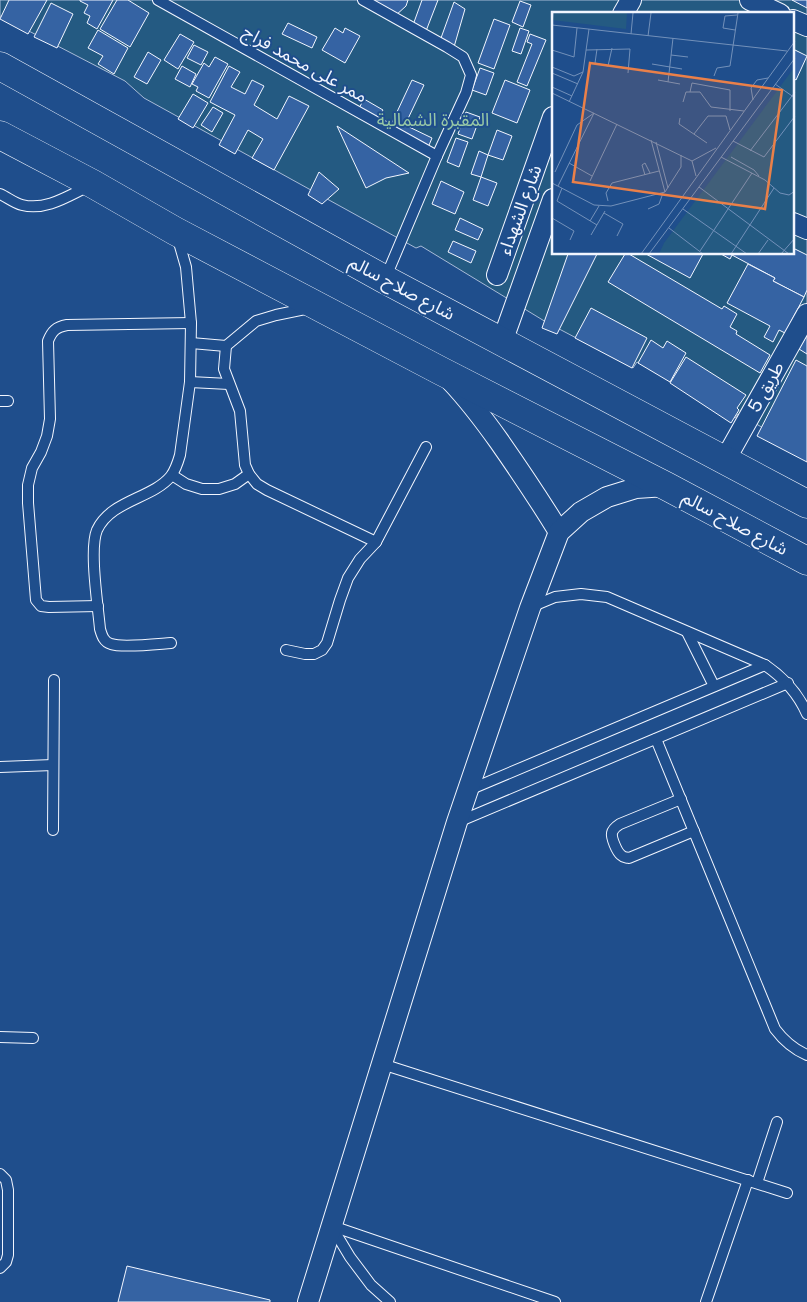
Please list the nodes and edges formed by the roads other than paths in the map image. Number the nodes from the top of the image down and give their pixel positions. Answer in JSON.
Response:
{"nodes":[{"id":1,"x":158,"y":0,"type":"edge"},
{"id":2,"x":363,"y":0,"type":"edge"},
{"id":3,"x":631,"y":0,"type":"edge"},
{"id":4,"x":750,"y":0,"type":"edge"},
{"id":5,"x":624,"y":12,"type":"edge"},
{"id":6,"x":776,"y":12,"type":"edge"},
{"id":7,"x":794,"y":20,"type":"edge"},
{"id":8,"x":807,"y":26,"type":"edge"},
{"id":9,"x":0,"y":66,"type":"edge"},
{"id":10,"x":552,"y":120,"type":"edge"},
{"id":11,"x":0,"y":135,"type":"edge"},
{"id":12,"x":437,"y":156,"type":"junction"},
{"id":13,"x":94,"y":184,"type":"junction"},
{"id":14,"x":0,"y":194,"type":"edge"},
{"id":15,"x":552,"y":202,"type":"edge"},
{"id":16,"x":794,"y":223,"type":"edge"},
{"id":17,"x":807,"y":229,"type":"edge"},
{"id":18,"x":175,"y":231,"type":"junction"},
{"id":19,"x":496,"y":275,"type":"dead end"},
{"id":20,"x":384,"y":279,"type":"junction"},
{"id":21,"x":318,"y":306,"type":"junction"},
{"id":22,"x":807,"y":314,"type":"edge"},
{"id":23,"x":191,"y":323,"type":"junction"},
{"id":24,"x":502,"y":342,"type":"junction"},
{"id":25,"x":191,"y":343,"type":"junction"},
{"id":26,"x":226,"y":346,"type":"junction"},
{"id":27,"x":441,"y":371,"type":"junction"},
{"id":28,"x":190,"y":382,"type":"junction"},
{"id":29,"x":229,"y":384,"type":"junction"},
{"id":30,"x":426,"y":447,"type":"dead end"},
{"id":31,"x":725,"y":460,"type":"junction"},
{"id":32,"x":249,"y":474,"type":"junction"},
{"id":33,"x":172,"y":475,"type":"junction"},
{"id":34,"x":666,"y":486,"type":"junction"},
{"id":35,"x":807,"y":504,"type":"edge"},
{"id":36,"x":558,"y":532,"type":"junction"},
{"id":37,"x":376,"y":542,"type":"junction"},
{"id":38,"x":807,"y":561,"type":"edge"},
{"id":39,"x":98,"y":606,"type":"junction"},
{"id":40,"x":530,"y":608,"type":"junction"},
{"id":41,"x":688,"y":632,"type":"junction"},
{"id":42,"x":171,"y":643,"type":"dead end"},
{"id":43,"x":286,"y":650,"type":"dead end"},
{"id":44,"x":765,"y":665,"type":"junction"},
{"id":45,"x":54,"y":680,"type":"dead end"},
{"id":46,"x":788,"y":683,"type":"junction"},
{"id":47,"x":714,"y":686,"type":"junction"},
{"id":48,"x":807,"y":691,"type":"edge"},
{"id":49,"x":795,"y":692,"type":"junction"},
{"id":50,"x":807,"y":714,"type":"edge"},
{"id":51,"x":656,"y":738,"type":"junction"},
{"id":52,"x":53,"y":765,"type":"junction"},
{"id":53,"x":0,"y":767,"type":"edge"},
{"id":54,"x":468,"y":790,"type":"junction"},
{"id":55,"x":681,"y":799,"type":"junction"},
{"id":56,"x":457,"y":822,"type":"junction"},
{"id":57,"x":53,"y":830,"type":"dead end"},
{"id":58,"x":694,"y":831,"type":"junction"},
{"id":59,"x":0,"y":1037,"type":"edge"},
{"id":60,"x":33,"y":1038,"type":"dead end"},
{"id":61,"x":807,"y":1055,"type":"edge"},
{"id":62,"x":382,"y":1064,"type":"junction"},
{"id":63,"x":777,"y":1122,"type":"dead end"},
{"id":64,"x":0,"y":1174,"type":"edge"},
{"id":65,"x":753,"y":1182,"type":"junction"},
{"id":66,"x":788,"y":1192,"type":"dead end"},
{"id":67,"x":332,"y":1226,"type":"junction"},
{"id":68,"x":0,"y":1268,"type":"edge"},
{"id":69,"x":308,"y":1302,"type":"edge"},
{"id":70,"x":390,"y":1302,"type":"edge"},
{"id":71,"x":555,"y":1302,"type":"edge"},
{"id":72,"x":706,"y":1302,"type":"edge"}],
"edges":[{"from":1,"to":12,"type":"lane","name":"ممر على محمد فراج"},
{"from":2,"to":12,"type":"lane"},
{"from":3,"to":5,"type":"street"},
{"from":4,"to":6,"type":"street"},
{"from":7,"to":8,"type":"street"},
{"from":9,"to":20,"type":"highway","name":"شارع صلاح سالم"},
{"from":10,"to":19,"type":"street","name":"شارع الشهداء"},
{"from":11,"to":13,"type":"highway","name":"شارع صلاح سالم"},
{"from":12,"to":20,"type":"lane"},
{"from":13,"to":14,"type":"lane"},
{"from":13,"to":18,"type":"highway","name":"شارع صلاح سالم"},
{"from":15,"to":24,"type":"street","name":"شارع الشهداء"},
{"from":16,"to":17,"type":"street"},
{"from":18,"to":21,"type":"highway","name":"شارع صلاح سالم"},
{"from":18,"to":23,"type":"lane"},
{"from":20,"to":24,"type":"highway","name":"شارع صلاح سالم"},
{"from":21,"to":26,"type":"lane"},
{"from":21,"to":27,"type":"highway","name":"شارع صلاح سالم"},
{"from":22,"to":31,"type":"street","name":"طريق 5"},
{"from":23,"to":25,"type":"lane"},
{"from":23,"to":39,"type":"lane"},
{"from":24,"to":31,"type":"highway","name":"شارع صلاح سالم"},
{"from":25,"to":26,"type":"lane"},
{"from":25,"to":28,"type":"lane"},
{"from":26,"to":29,"type":"lane"},
{"from":27,"to":34,"type":"highway","name":"شارع صلاح سالم"},
{"from":27,"to":36,"type":"street"},
{"from":28,"to":29,"type":"lane"},
{"from":28,"to":33,"type":"lane"},
{"from":29,"to":32,"type":"lane"},
{"from":30,"to":37,"type":"lane"},
{"from":31,"to":35,"type":"highway","name":"شارع صلاح سالم"},
{"from":32,"to":33,"type":"lane"},
{"from":32,"to":37,"type":"lane"},
{"from":33,"to":39,"type":"lane"},
{"from":34,"to":36,"type":"street"},
{"from":34,"to":38,"type":"highway","name":"شارع صلاح سالم"},
{"from":36,"to":40,"type":"street"},
{"from":37,"to":43,"type":"lane"},
{"from":39,"to":42,"type":"lane"},
{"from":40,"to":41,"type":"lane"},
{"from":40,"to":54,"type":"street"},
{"from":41,"to":44,"type":"lane"},
{"from":41,"to":47,"type":"lane"},
{"from":44,"to":46,"type":"lane"},
{"from":44,"to":47,"type":"lane"},
{"from":45,"to":52,"type":"lane"},
{"from":46,"to":49,"type":"lane"},
{"from":46,"to":51,"type":"lane"},
{"from":47,"to":54,"type":"lane"},
{"from":48,"to":49,"type":"lane"},
{"from":49,"to":50,"type":"lane"},
{"from":51,"to":55,"type":"lane"},
{"from":51,"to":56,"type":"lane"},
{"from":52,"to":53,"type":"lane"},
{"from":52,"to":57,"type":"lane"},
{"from":54,"to":56,"type":"street"},
{"from":55,"to":58,"type":"lane"},
{"from":55,"to":58,"type":"lane"},
{"from":56,"to":62,"type":"street"},
{"from":58,"to":61,"type":"lane"},
{"from":59,"to":60,"type":"lane"},
{"from":62,"to":65,"type":"lane"},
{"from":62,"to":67,"type":"street"},
{"from":63,"to":65,"type":"lane"},
{"from":64,"to":68,"type":"lane"},
{"from":65,"to":66,"type":"lane"},
{"from":65,"to":72,"type":"lane"},
{"from":67,"to":69,"type":"street"},
{"from":67,"to":70,"type":"lane"},
{"from":67,"to":71,"type":"lane"}]}
